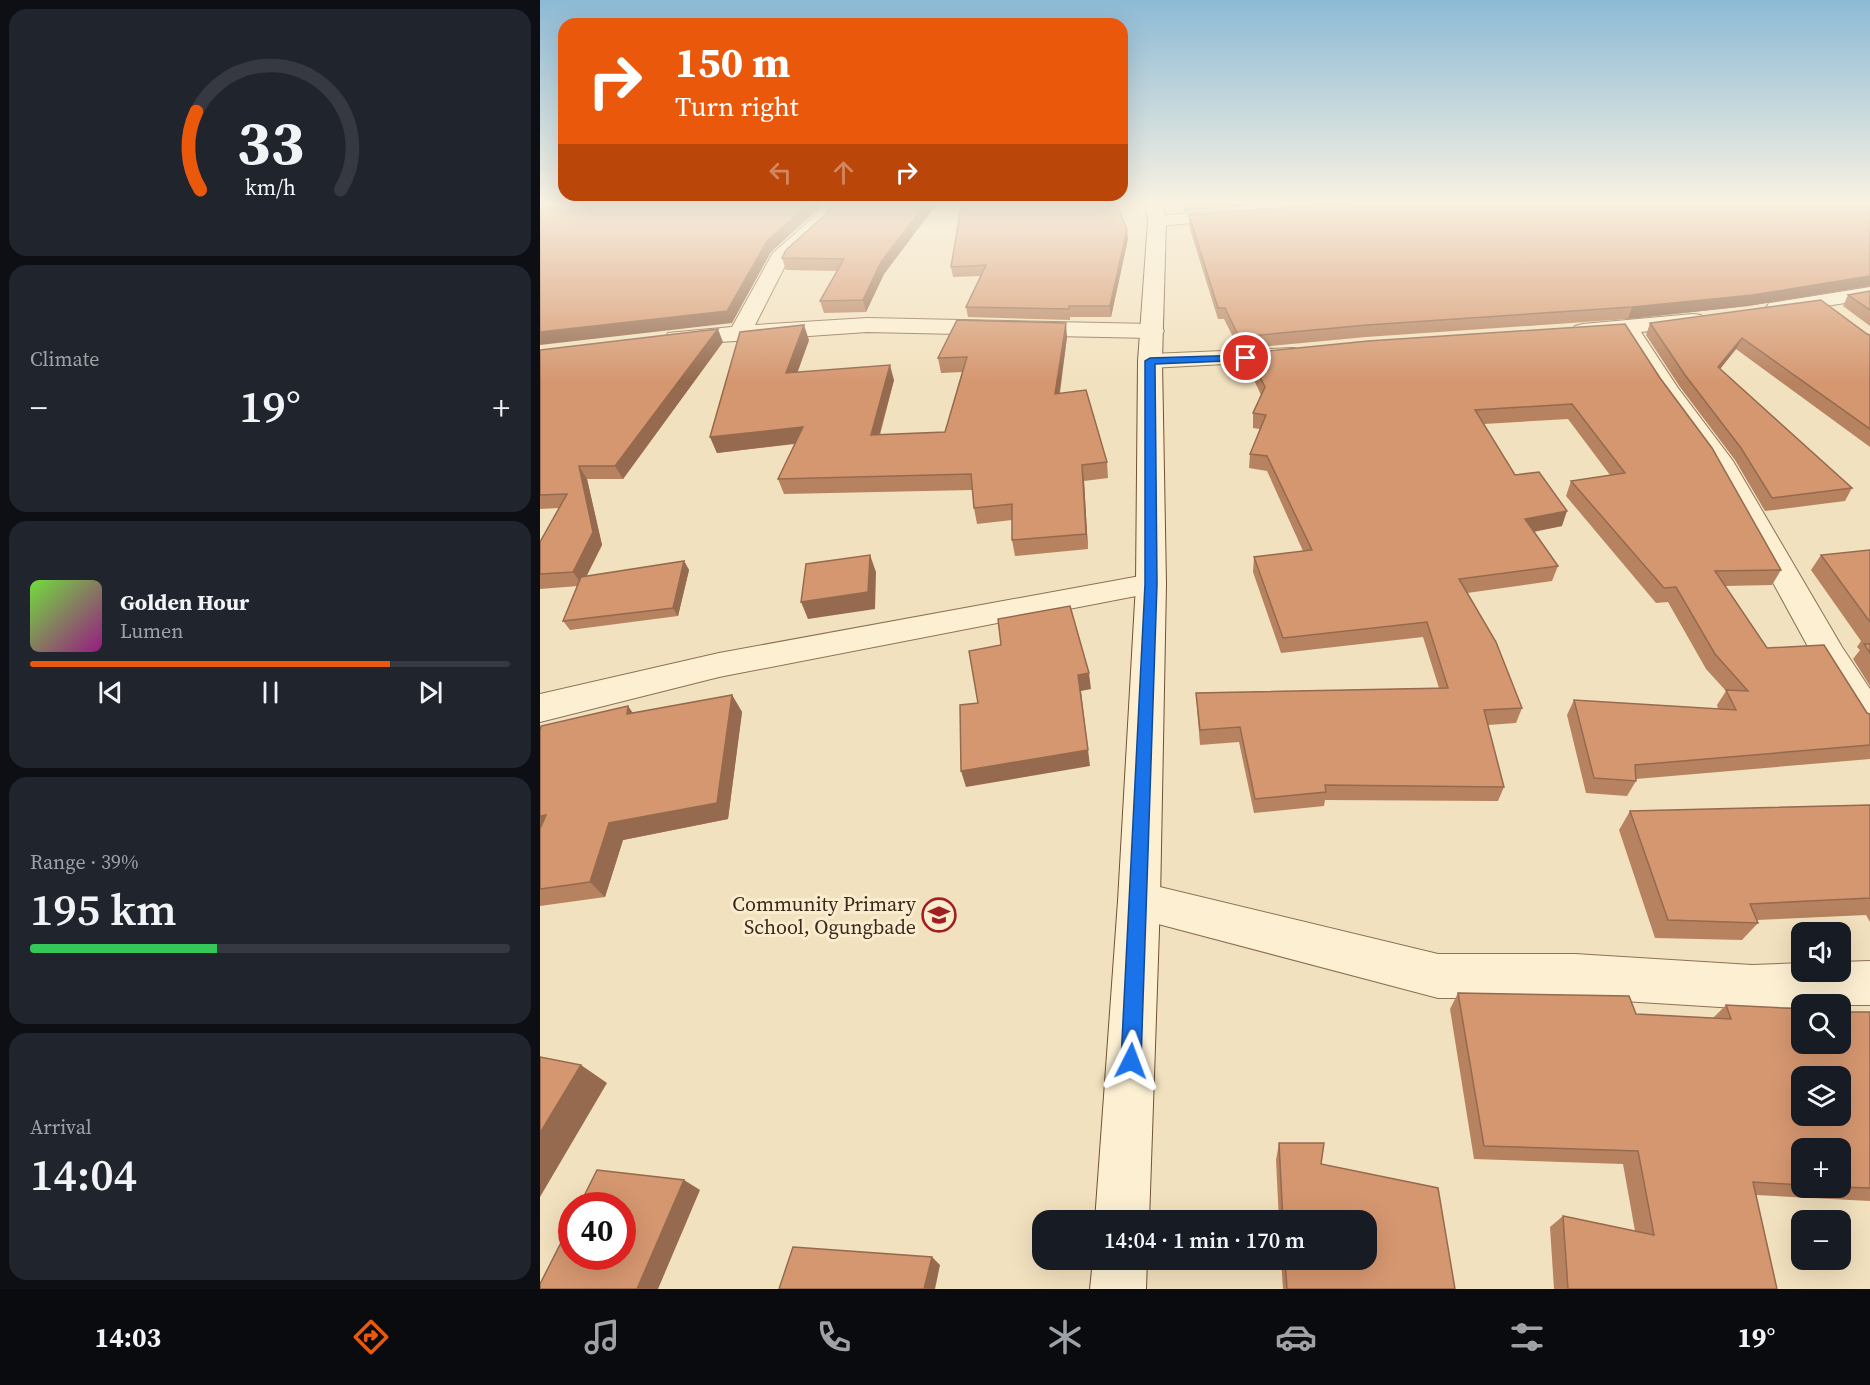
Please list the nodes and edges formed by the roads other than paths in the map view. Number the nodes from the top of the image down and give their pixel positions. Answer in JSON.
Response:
{"nodes":[{"id":1,"x":778,"y":261,"type":"edge"},
{"id":2,"x":1154,"y":261,"type":"edge"},
{"id":3,"x":1870,"y":293,"type":"edge"},
{"id":4,"x":1820,"y":302,"type":"junction"},
{"id":5,"x":1759,"y":312,"type":"edge"},
{"id":6,"x":1839,"y":316,"type":"edge"},
{"id":7,"x":1714,"y":317,"type":"edge"},
{"id":8,"x":1628,"y":328,"type":"junction"},
{"id":9,"x":740,"y":332,"type":"junction"},
{"id":10,"x":1567,"y":333,"type":"edge"},
{"id":11,"x":657,"y":340,"type":"edge"},
{"id":12,"x":1152,"y":346,"type":"junction"},
{"id":13,"x":1311,"y":352,"type":"edge"},
{"id":14,"x":1151,"y":584,"type":"junction"},
{"id":15,"x":540,"y":708,"type":"edge"},
{"id":16,"x":1870,"y":717,"type":"edge"},
{"id":17,"x":1139,"y":901,"type":"junction"},
{"id":18,"x":1870,"y":982,"type":"edge"},
{"id":19,"x":1123,"y":1210,"type":"edge"},
{"id":20,"x":1119,"y":1270,"type":"edge"},
{"id":21,"x":1118,"y":1289,"type":"edge"}],
"edges":[{"from":1,"to":9,"type":"street"},
{"from":2,"to":12,"type":"street"},
{"from":3,"to":4,"type":"street"},
{"from":4,"to":5,"type":"street"},
{"from":4,"to":6,"type":"street"},
{"from":7,"to":8,"type":"street"},
{"from":8,"to":10,"type":"street"},
{"from":8,"to":16,"type":"street"},
{"from":9,"to":11,"type":"street"},
{"from":9,"to":12,"type":"street"},
{"from":12,"to":13,"type":"street"},
{"from":12,"to":14,"type":"street"},
{"from":14,"to":15,"type":"street"},
{"from":14,"to":17,"type":"street"},
{"from":17,"to":18,"type":"street"},
{"from":17,"to":19,"type":"street"},
{"from":20,"to":21,"type":"street"}]}
